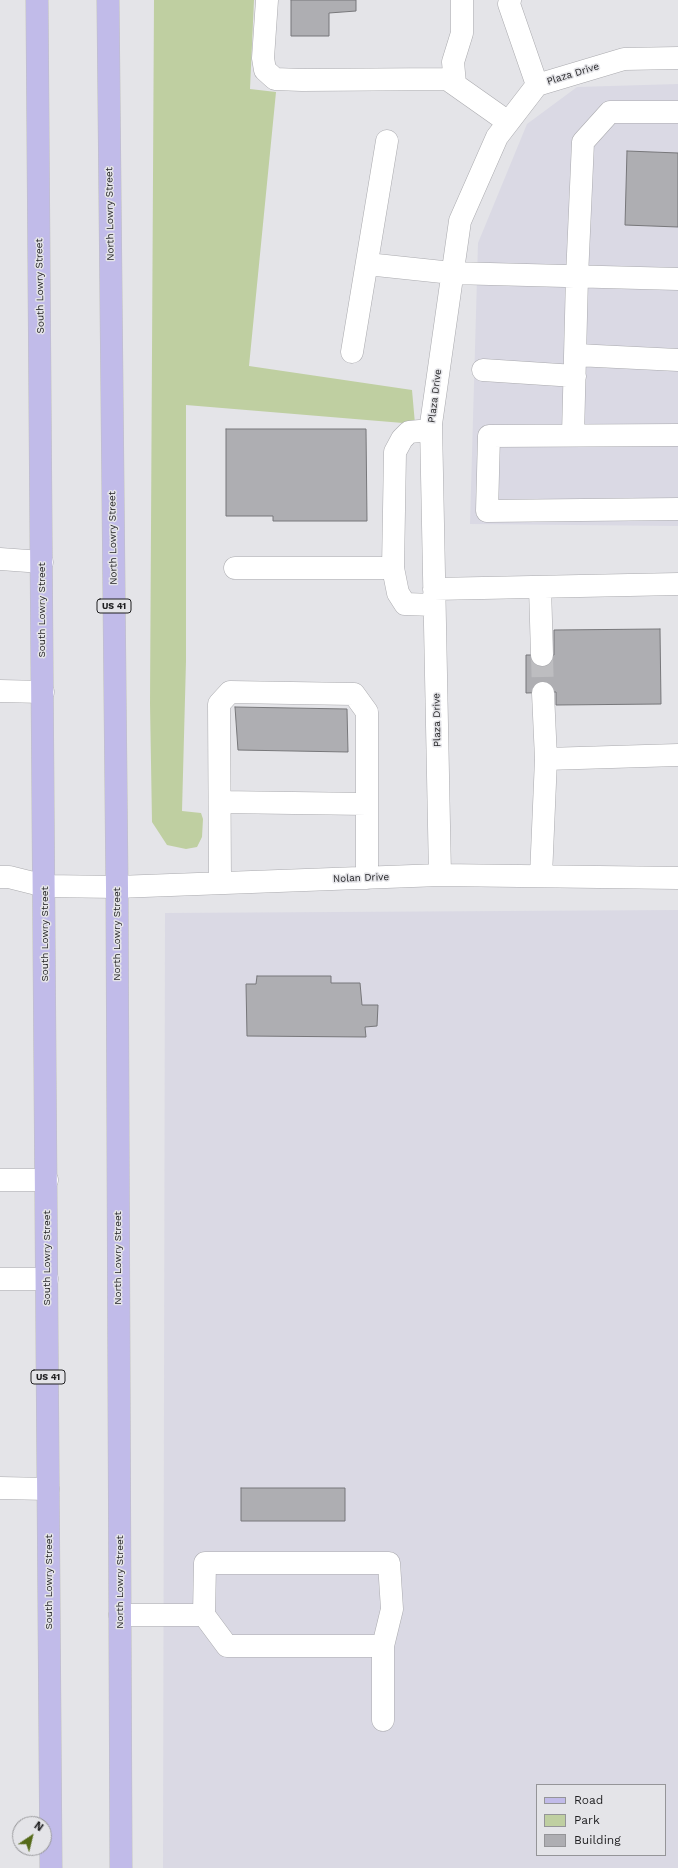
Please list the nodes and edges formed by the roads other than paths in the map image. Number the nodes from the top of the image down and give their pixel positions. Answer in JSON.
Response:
{"nodes":[{"id":1,"x":37,"y":0,"type":"edge"},
{"id":2,"x":108,"y":0,"type":"edge"},
{"id":3,"x":267,"y":0,"type":"edge"},
{"id":4,"x":462,"y":0,"type":"edge"},
{"id":5,"x":510,"y":0,"type":"edge"},
{"id":6,"x":678,"y":58,"type":"edge"},
{"id":7,"x":455,"y":84,"type":"junction"},
{"id":8,"x":537,"y":85,"type":"junction"},
{"id":9,"x":678,"y":112,"type":"edge"},
{"id":10,"x":508,"y":122,"type":"junction"},
{"id":11,"x":387,"y":142,"type":"dead end"},
{"id":12,"x":367,"y":264,"type":"junction"},
{"id":13,"x":452,"y":273,"type":"junction"},
{"id":14,"x":577,"y":277,"type":"junction"},
{"id":15,"x":678,"y":279,"type":"edge"},
{"id":16,"x":352,"y":352,"type":"dead end"},
{"id":17,"x":678,"y":360,"type":"edge"},
{"id":18,"x":575,"y":366,"type":"junction"},
{"id":19,"x":483,"y":370,"type":"dead end"},
{"id":20,"x":431,"y":430,"type":"junction"},
{"id":21,"x":573,"y":435,"type":"junction"},
{"id":22,"x":678,"y":435,"type":"edge"},
{"id":23,"x":678,"y":509,"type":"edge"},
{"id":24,"x":0,"y":559,"type":"edge"},
{"id":25,"x":42,"y":562,"type":"junction"},
{"id":26,"x":235,"y":568,"type":"dead end"},
{"id":27,"x":393,"y":568,"type":"junction"},
{"id":28,"x":678,"y":584,"type":"edge"},
{"id":29,"x":540,"y":587,"type":"junction"},
{"id":30,"x":434,"y":597,"type":"junction"},
{"id":31,"x":542,"y":655,"type":"tunnel mouth"},
{"id":32,"x":0,"y":691,"type":"edge"},
{"id":33,"x":43,"y":692,"type":"junction"},
{"id":34,"x":543,"y":693,"type":"tunnel mouth"},
{"id":35,"x":678,"y":755,"type":"edge"},
{"id":36,"x":546,"y":759,"type":"junction"},
{"id":37,"x":220,"y":802,"type":"junction"},
{"id":38,"x":367,"y":804,"type":"junction"},
{"id":39,"x":440,"y":875,"type":"junction"},
{"id":40,"x":541,"y":876,"type":"junction"},
{"id":41,"x":0,"y":877,"type":"edge"},
{"id":42,"x":367,"y":878,"type":"junction"},
{"id":43,"x":678,"y":878,"type":"edge"},
{"id":44,"x":220,"y":883,"type":"junction"},
{"id":45,"x":45,"y":886,"type":"junction"},
{"id":46,"x":117,"y":887,"type":"junction"},
{"id":47,"x":0,"y":1180,"type":"edge"},
{"id":48,"x":47,"y":1180,"type":"junction"},
{"id":49,"x":0,"y":1279,"type":"edge"},
{"id":50,"x":47,"y":1279,"type":"junction"},
{"id":51,"x":0,"y":1488,"type":"edge"},
{"id":52,"x":48,"y":1489,"type":"junction"},
{"id":53,"x":120,"y":1615,"type":"junction"},
{"id":54,"x":204,"y":1615,"type":"junction"},
{"id":55,"x":383,"y":1646,"type":"junction"},
{"id":56,"x":383,"y":1720,"type":"dead end"},
{"id":57,"x":50,"y":1868,"type":"edge"},
{"id":58,"x":121,"y":1868,"type":"edge"}],
"edges":[{"from":1,"to":25,"type":"main road","name":"South Lowry Street","number":"US 41"},
{"from":2,"to":46,"type":"main road","name":"North Lowry Street","number":"US 41"},
{"from":3,"to":7,"type":"street"},
{"from":4,"to":7,"type":"street"},
{"from":5,"to":8,"type":"street"},
{"from":6,"to":8,"type":"street","name":"Plaza Drive"},
{"from":7,"to":10,"type":"street"},
{"from":8,"to":10,"type":"street","name":"Plaza Drive"},
{"from":9,"to":14,"type":"street"},
{"from":10,"to":13,"type":"street","name":"Plaza Drive"},
{"from":11,"to":12,"type":"street"},
{"from":12,"to":13,"type":"street"},
{"from":12,"to":16,"type":"street"},
{"from":13,"to":14,"type":"street"},
{"from":13,"to":20,"type":"street","name":"Plaza Drive"},
{"from":14,"to":15,"type":"street"},
{"from":14,"to":18,"type":"street"},
{"from":17,"to":18,"type":"street"},
{"from":18,"to":19,"type":"street"},
{"from":18,"to":21,"type":"street"},
{"from":20,"to":27,"type":"street"},
{"from":20,"to":30,"type":"street","name":"Plaza Drive"},
{"from":21,"to":22,"type":"street"},
{"from":21,"to":23,"type":"street"},
{"from":24,"to":25,"type":"street"},
{"from":25,"to":33,"type":"main road","name":"South Lowry Street","number":"US 41"},
{"from":26,"to":27,"type":"street"},
{"from":27,"to":30,"type":"street"},
{"from":28,"to":29,"type":"street"},
{"from":29,"to":30,"type":"street"},
{"from":29,"to":31,"type":"street"},
{"from":30,"to":39,"type":"street","name":"Plaza Drive"},
{"from":32,"to":33,"type":"street"},
{"from":33,"to":45,"type":"main road","name":"South Lowry Street","number":"US 41"},
{"from":34,"to":36,"type":"street"},
{"from":35,"to":36,"type":"street"},
{"from":36,"to":40,"type":"street"},
{"from":37,"to":38,"type":"street"},
{"from":37,"to":38,"type":"street"},
{"from":37,"to":44,"type":"street"},
{"from":38,"to":42,"type":"street"},
{"from":39,"to":40,"type":"street","name":"Nolan Drive"},
{"from":39,"to":42,"type":"street","name":"Nolan Drive"},
{"from":40,"to":43,"type":"street","name":"Nolan Drive"},
{"from":41,"to":45,"type":"street","name":"Nolan Drive"},
{"from":42,"to":44,"type":"street","name":"Nolan Drive"},
{"from":44,"to":46,"type":"street","name":"Nolan Drive"},
{"from":45,"to":46,"type":"street","name":"Nolan Drive"},
{"from":45,"to":48,"type":"main road","name":"South Lowry Street","number":"US 41"},
{"from":46,"to":53,"type":"main road","name":"North Lowry Street","number":"US 41"},
{"from":47,"to":48,"type":"street"},
{"from":48,"to":50,"type":"main road","name":"South Lowry Street","number":"US 41"},
{"from":49,"to":50,"type":"street"},
{"from":50,"to":52,"type":"main road","name":"South Lowry Street","number":"US 41"},
{"from":51,"to":52,"type":"street"},
{"from":52,"to":57,"type":"main road","name":"South Lowry Street","number":"US 41"},
{"from":53,"to":54,"type":"street"},
{"from":53,"to":58,"type":"main road","name":"North Lowry Street","number":"US 41"},
{"from":54,"to":55,"type":"street"},
{"from":54,"to":55,"type":"street"},
{"from":55,"to":56,"type":"street"}]}
